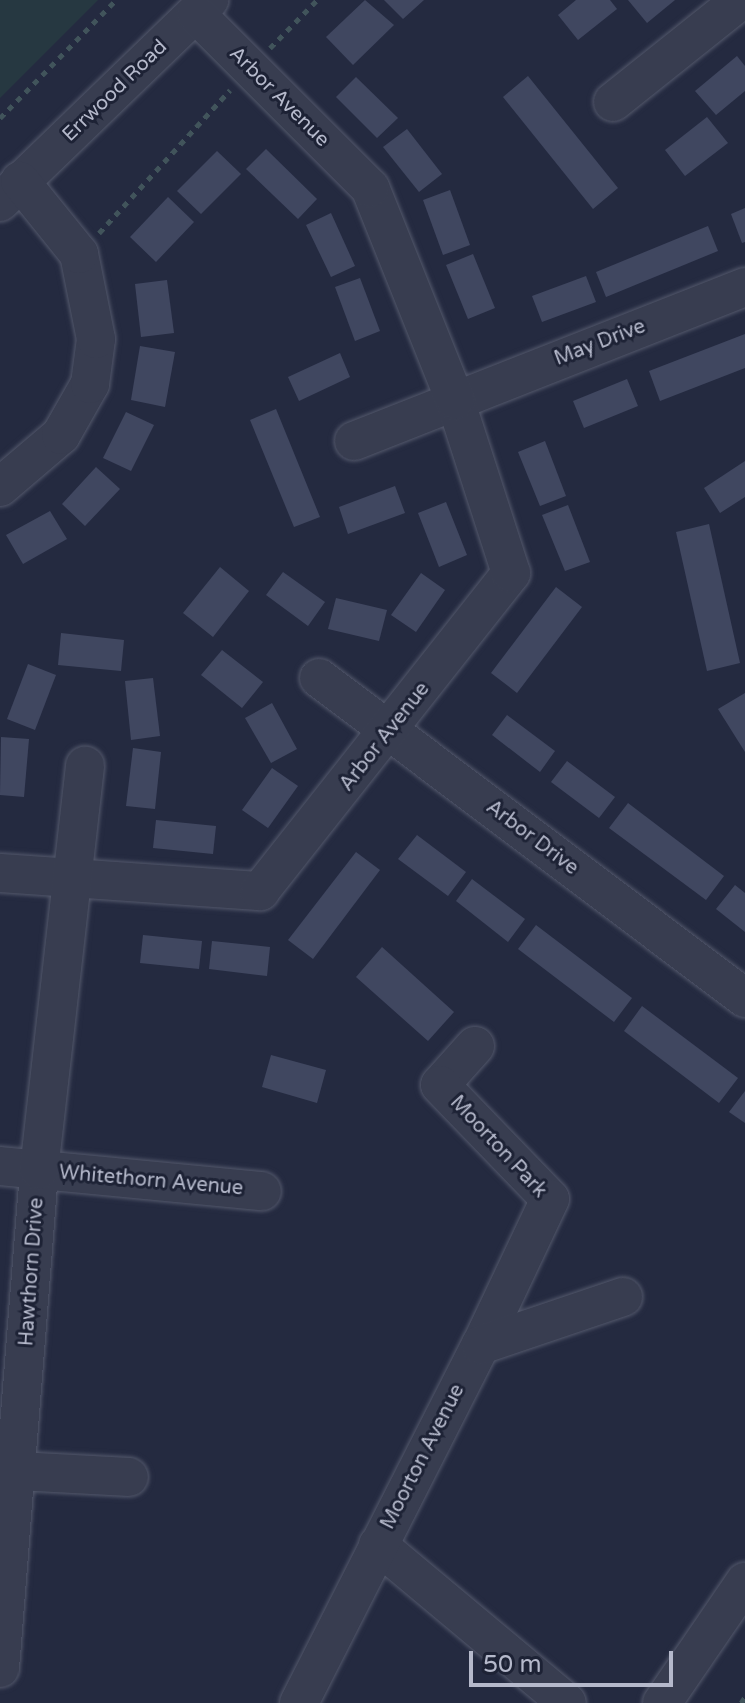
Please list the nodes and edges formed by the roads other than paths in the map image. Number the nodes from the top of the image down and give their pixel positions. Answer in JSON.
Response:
{"nodes":[{"id":1,"x":741,"y":0,"type":"edge"},
{"id":2,"x":202,"y":7,"type":"edge"},
{"id":3,"x":613,"y":102,"type":"dead end"},
{"id":4,"x":10,"y":192,"type":"edge"},
{"id":5,"x":745,"y":287,"type":"edge"},
{"id":6,"x":455,"y":400,"type":"junction"},
{"id":7,"x":354,"y":441,"type":"dead end"},
{"id":8,"x":0,"y":487,"type":"edge"},
{"id":9,"x":319,"y":678,"type":"dead end"},
{"id":10,"x":389,"y":732,"type":"junction"},
{"id":11,"x":85,"y":766,"type":"dead end"},
{"id":12,"x":0,"y":873,"type":"edge"},
{"id":13,"x":72,"y":878,"type":"junction"},
{"id":14,"x":745,"y":998,"type":"edge"},
{"id":15,"x":475,"y":1046,"type":"dead end"},
{"id":16,"x":0,"y":1166,"type":"edge"},
{"id":17,"x":39,"y":1170,"type":"junction"},
{"id":18,"x":262,"y":1191,"type":"dead end"},
{"id":19,"x":623,"y":1297,"type":"dead end"},
{"id":20,"x":481,"y":1345,"type":"junction"},
{"id":21,"x":18,"y":1471,"type":"junction"},
{"id":22,"x":129,"y":1477,"type":"dead end"},
{"id":23,"x":378,"y":1545,"type":"junction"},
{"id":24,"x":745,"y":1582,"type":"edge"},
{"id":25,"x":0,"y":1668,"type":"edge"},
{"id":26,"x":299,"y":1703,"type":"edge"},
{"id":27,"x":567,"y":1703,"type":"edge"},
{"id":28,"x":662,"y":1703,"type":"edge"}],
"edges":[{"from":1,"to":3,"type":"street"},
{"from":2,"to":4,"type":"street","name":"Errwood Road"},
{"from":2,"to":6,"type":"street","name":"Arbor Avenue"},
{"from":4,"to":8,"type":"street","name":"Errwood Road"},
{"from":5,"to":6,"type":"street","name":"May Drive"},
{"from":6,"to":7,"type":"street"},
{"from":6,"to":10,"type":"street","name":"Arbor Avenue"},
{"from":9,"to":10,"type":"street","name":"Arbor Drive"},
{"from":10,"to":13,"type":"street","name":"Arbor Avenue"},
{"from":10,"to":14,"type":"street","name":"Arbor Drive"},
{"from":11,"to":13,"type":"street"},
{"from":12,"to":13,"type":"street","name":"Arbor Avenue"},
{"from":13,"to":17,"type":"street","name":"Hawthorn Drive"},
{"from":15,"to":20,"type":"street","name":"Moorton Park"},
{"from":16,"to":17,"type":"street","name":"Whitethorn Avenue"},
{"from":17,"to":18,"type":"street","name":"Whitethorn Avenue"},
{"from":17,"to":21,"type":"street","name":"Hawthorn Drive"},
{"from":19,"to":20,"type":"street"},
{"from":20,"to":23,"type":"street","name":"Moorton Avenue"},
{"from":21,"to":22,"type":"street"},
{"from":21,"to":25,"type":"street","name":"Hawthorn Drive"},
{"from":23,"to":26,"type":"street","name":"Moorton Avenue"},
{"from":23,"to":27,"type":"street"},
{"from":24,"to":28,"type":"street"}]}
